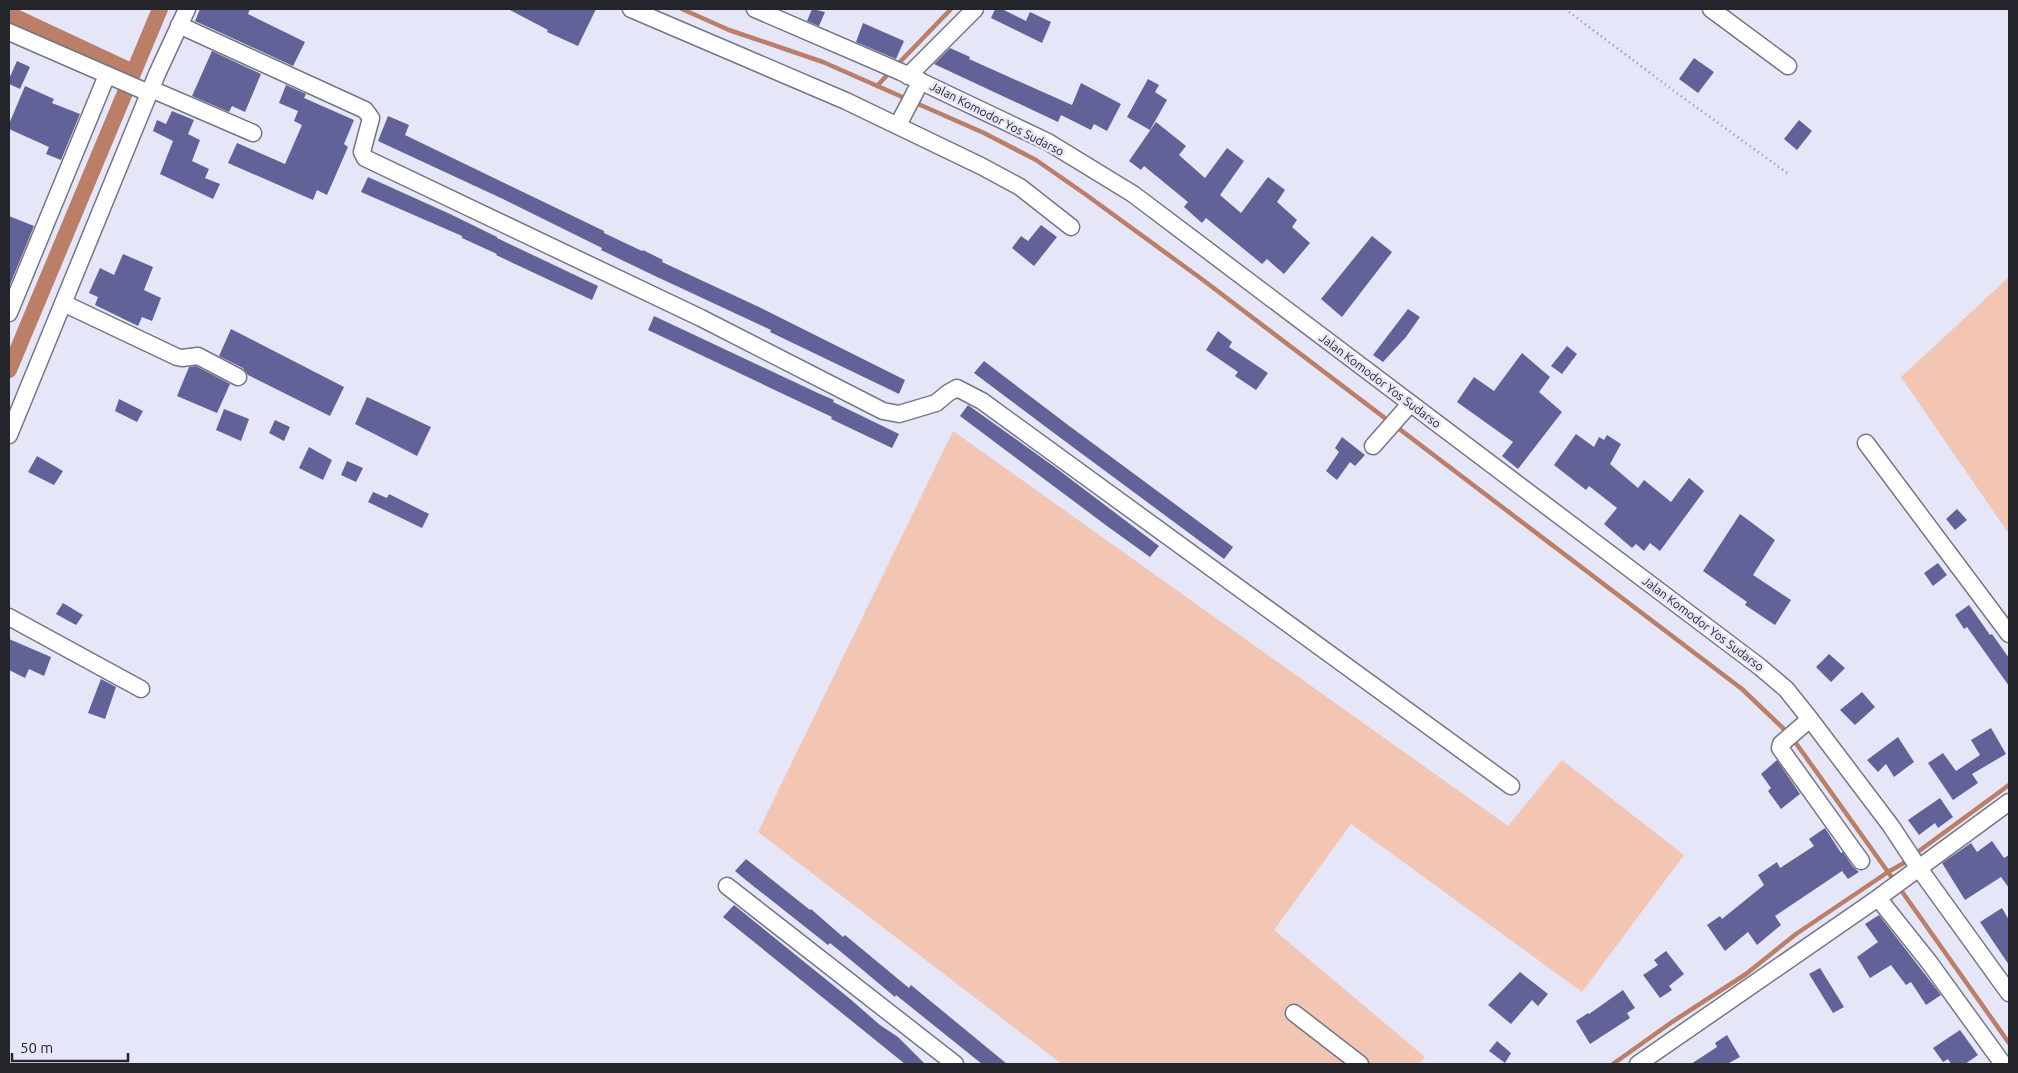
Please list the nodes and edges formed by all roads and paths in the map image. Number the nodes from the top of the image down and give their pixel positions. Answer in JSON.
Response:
{"nodes":[{"id":1,"x":187,"y":9,"type":"edge"},
{"id":2,"x":630,"y":9,"type":"edge"},
{"id":3,"x":755,"y":9,"type":"edge"},
{"id":4,"x":975,"y":9,"type":"edge"},
{"id":5,"x":1565,"y":9,"type":"edge"},
{"id":6,"x":1711,"y":9,"type":"edge"},
{"id":7,"x":179,"y":25,"type":"junction"},
{"id":8,"x":9,"y":32,"type":"edge"},
{"id":9,"x":1788,"y":66,"type":"dead end"},
{"id":10,"x":108,"y":76,"type":"junction"},
{"id":11,"x":912,"y":80,"type":"junction"},
{"id":12,"x":147,"y":90,"type":"junction"},
{"id":13,"x":900,"y":121,"type":"junction"},
{"id":14,"x":254,"y":133,"type":"dead end"},
{"id":15,"x":1790,"y":175,"type":"dead end"},
{"id":16,"x":1070,"y":227,"type":"dead end"},
{"id":17,"x":63,"y":302,"type":"junction"},
{"id":18,"x":9,"y":313,"type":"edge"},
{"id":19,"x":238,"y":377,"type":"dead end"},
{"id":20,"x":1404,"y":410,"type":"junction"},
{"id":21,"x":9,"y":435,"type":"edge"},
{"id":22,"x":1866,"y":443,"type":"dead end"},
{"id":23,"x":1373,"y":446,"type":"dead end"},
{"id":24,"x":9,"y":617,"type":"edge"},
{"id":25,"x":2009,"y":634,"type":"edge"},
{"id":26,"x":141,"y":689,"type":"dead end"},
{"id":27,"x":1805,"y":723,"type":"junction"},
{"id":28,"x":1511,"y":786,"type":"dead end"},
{"id":29,"x":2009,"y":802,"type":"edge"},
{"id":30,"x":1861,"y":861,"type":"dead end"},
{"id":31,"x":1918,"y":867,"type":"junction"},
{"id":32,"x":727,"y":886,"type":"dead end"},
{"id":33,"x":1878,"y":898,"type":"junction"},
{"id":34,"x":2009,"y":993,"type":"edge"},
{"id":35,"x":1294,"y":1013,"type":"dead end"},
{"id":36,"x":956,"y":1064,"type":"edge"},
{"id":37,"x":1360,"y":1064,"type":"edge"},
{"id":38,"x":1638,"y":1064,"type":"edge"},
{"id":39,"x":2003,"y":1064,"type":"edge"}],
"edges":[{"from":1,"to":7,"type":"street"},
{"from":2,"to":13,"type":"street"},
{"from":3,"to":11,"type":"street","name":"Jalan Komodor Yos Sudarso"},
{"from":4,"to":11,"type":"street"},
{"from":5,"to":15,"type":"path"},
{"from":6,"to":9,"type":"street"},
{"from":7,"to":12,"type":"street"},
{"from":7,"to":28,"type":"street"},
{"from":8,"to":10,"type":"street"},
{"from":10,"to":12,"type":"street"},
{"from":10,"to":18,"type":"street"},
{"from":11,"to":13,"type":"street"},
{"from":11,"to":20,"type":"street","name":"Jalan Komodor Yos Sudarso"},
{"from":12,"to":14,"type":"street"},
{"from":12,"to":17,"type":"street"},
{"from":13,"to":16,"type":"street"},
{"from":17,"to":19,"type":"street"},
{"from":17,"to":21,"type":"street"},
{"from":20,"to":23,"type":"street"},
{"from":20,"to":27,"type":"street","name":"Jalan Komodor Yos Sudarso"},
{"from":22,"to":25,"type":"street"},
{"from":24,"to":26,"type":"street"},
{"from":27,"to":30,"type":"street"},
{"from":27,"to":31,"type":"street","name":"Jalan Komodor Yos Sudarso"},
{"from":29,"to":31,"type":"street"},
{"from":31,"to":33,"type":"street"},
{"from":31,"to":34,"type":"street","name":"Jalan Komodor Yos Sudarso"},
{"from":32,"to":36,"type":"street"},
{"from":33,"to":38,"type":"street"},
{"from":33,"to":39,"type":"street"},
{"from":35,"to":37,"type":"street"}]}
